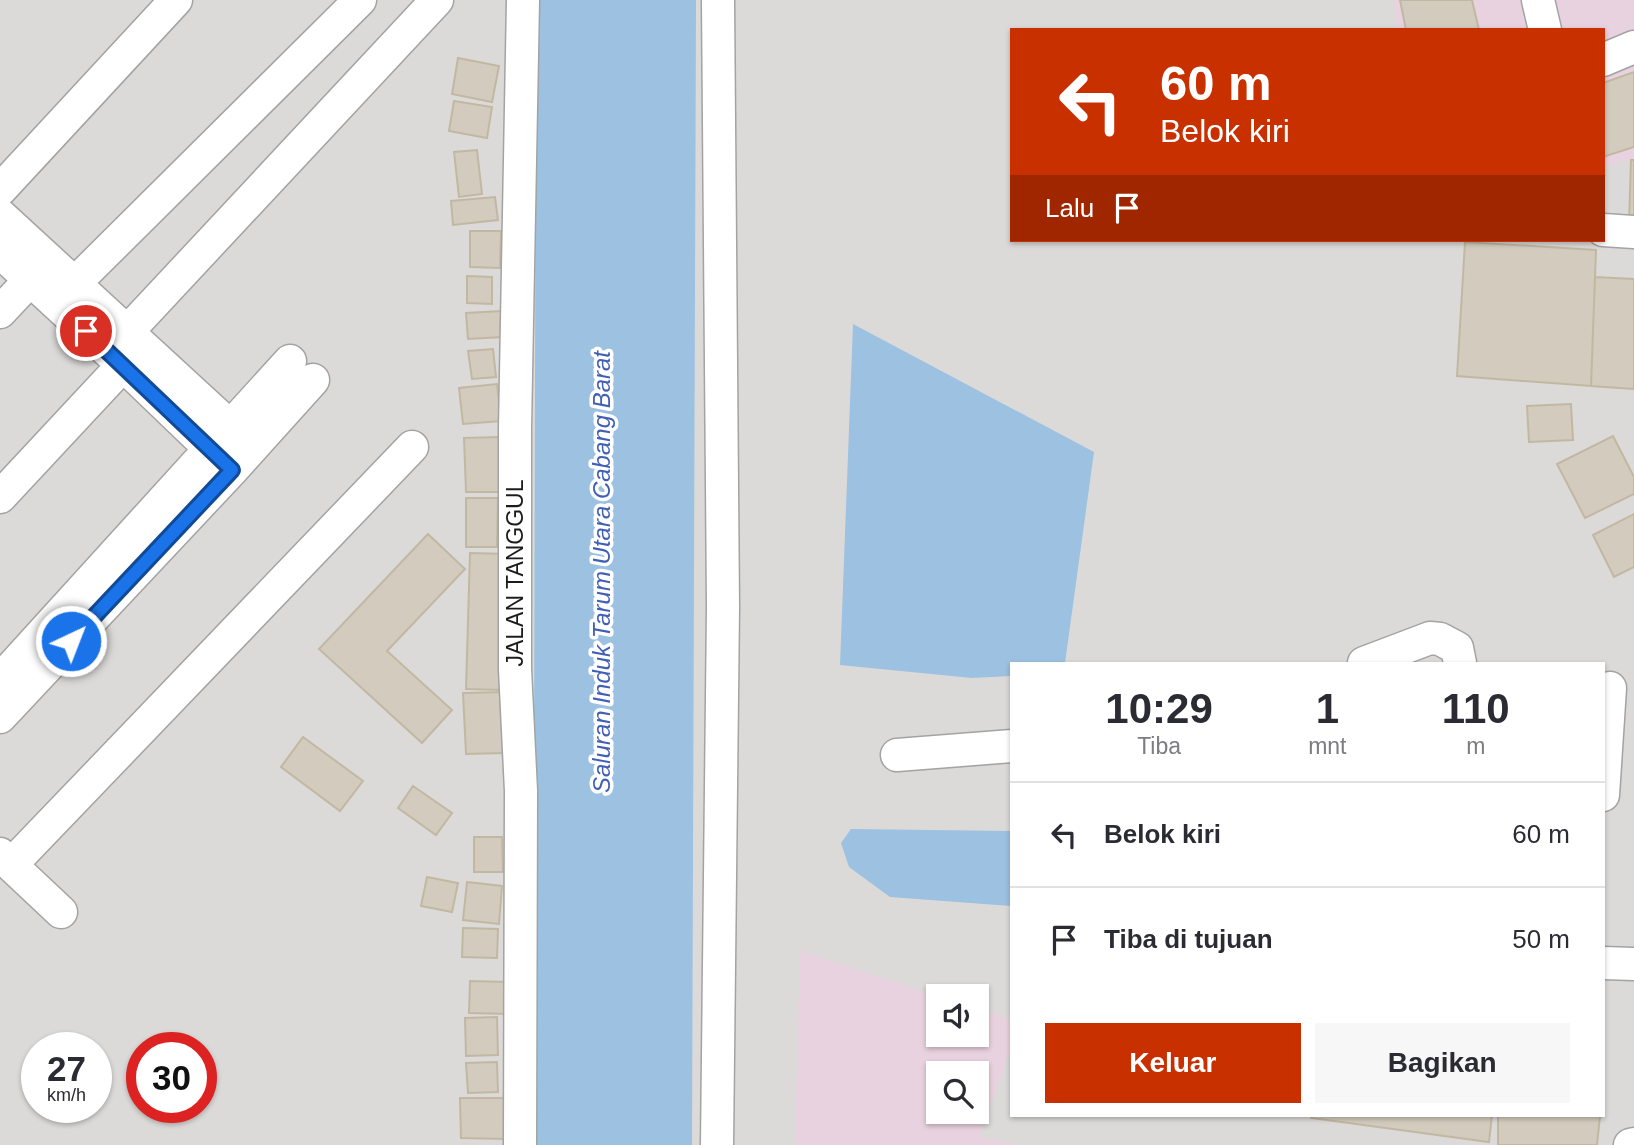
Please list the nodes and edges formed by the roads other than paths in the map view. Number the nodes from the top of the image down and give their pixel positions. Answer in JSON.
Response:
{"nodes":[{"id":1,"x":176,"y":0,"type":"edge"},
{"id":2,"x":360,"y":0,"type":"edge"},
{"id":3,"x":437,"y":0,"type":"edge"},
{"id":4,"x":523,"y":0,"type":"edge"},
{"id":5,"x":718,"y":0,"type":"edge"},
{"id":6,"x":1538,"y":0,"type":"edge"},
{"id":7,"x":1545,"y":28,"type":"edge"},
{"id":8,"x":1634,"y":47,"type":"edge"},
{"id":9,"x":1605,"y":59,"type":"edge"},
{"id":10,"x":0,"y":190,"type":"edge"},
{"id":11,"x":0,"y":215,"type":"edge"},
{"id":12,"x":1605,"y":230,"type":"edge"},
{"id":13,"x":1634,"y":232,"type":"edge"},
{"id":14,"x":0,"y":252,"type":"edge"},
{"id":15,"x":38,"y":268,"type":"junction"},
{"id":16,"x":74,"y":284,"type":"junction"},
{"id":17,"x":0,"y":312,"type":"edge"},
{"id":18,"x":131,"y":348,"type":"junction"},
{"id":19,"x":301,"y":370,"type":"dead end"},
{"id":20,"x":412,"y":447,"type":"dead end"},
{"id":21,"x":232,"y":448,"type":"junction"},
{"id":22,"x":0,"y":497,"type":"edge"},
{"id":23,"x":1367,"y":662,"type":"edge"},
{"id":24,"x":1460,"y":662,"type":"edge"},
{"id":25,"x":0,"y":680,"type":"edge"},
{"id":26,"x":1616,"y":688,"type":"edge"},
{"id":27,"x":0,"y":717,"type":"edge"},
{"id":28,"x":1010,"y":746,"type":"edge"},
{"id":29,"x":897,"y":755,"type":"dead end"},
{"id":30,"x":1605,"y":779,"type":"edge"},
{"id":31,"x":5,"y":860,"type":"edge"},
{"id":32,"x":61,"y":912,"type":"dead end"},
{"id":33,"x":1605,"y":963,"type":"edge"},
{"id":34,"x":1634,"y":964,"type":"edge"},
{"id":35,"x":520,"y":1145,"type":"edge"},
{"id":36,"x":717,"y":1145,"type":"edge"}],
"edges":[{"from":1,"to":10,"type":"street"},
{"from":2,"to":16,"type":"street"},
{"from":3,"to":18,"type":"street"},
{"from":4,"to":35,"type":"street","name":"JALAN TANGGUL"},
{"from":5,"to":36,"type":"street"},
{"from":6,"to":7,"type":"street"},
{"from":8,"to":9,"type":"street"},
{"from":11,"to":15,"type":"street"},
{"from":12,"to":13,"type":"street"},
{"from":14,"to":15,"type":"street"},
{"from":15,"to":16,"type":"street"},
{"from":15,"to":17,"type":"street"},
{"from":15,"to":18,"type":"street"},
{"from":16,"to":18,"type":"street"},
{"from":18,"to":21,"type":"street"},
{"from":18,"to":22,"type":"street"},
{"from":19,"to":21,"type":"street"},
{"from":20,"to":31,"type":"street"},
{"from":21,"to":25,"type":"street"},
{"from":21,"to":27,"type":"street"},
{"from":23,"to":24,"type":"street"},
{"from":26,"to":30,"type":"street"},
{"from":28,"to":29,"type":"street"},
{"from":31,"to":32,"type":"street"},
{"from":33,"to":34,"type":"street"}]}
